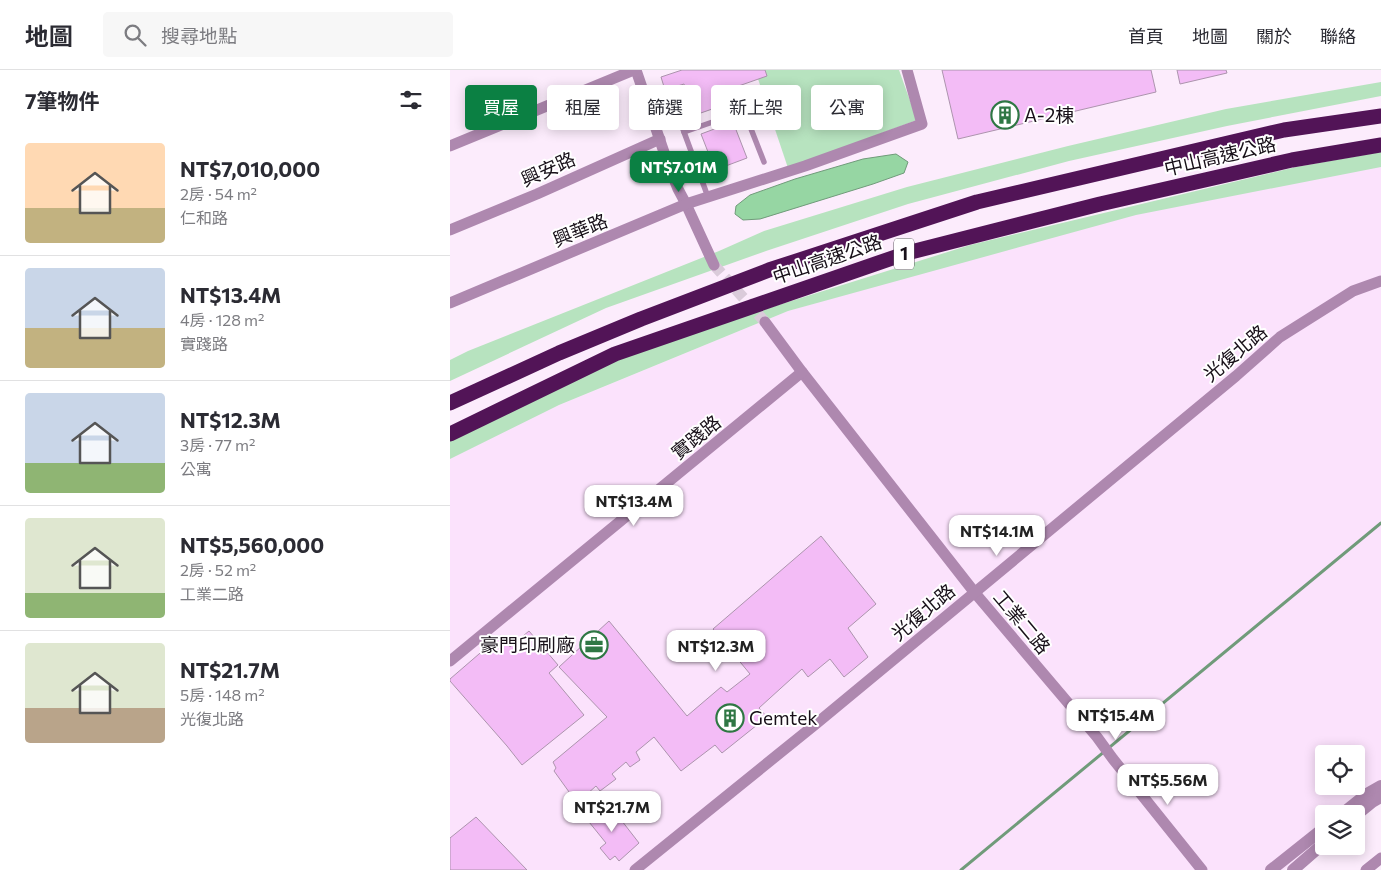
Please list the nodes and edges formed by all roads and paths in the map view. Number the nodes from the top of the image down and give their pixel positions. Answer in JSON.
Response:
{"nodes":[{"id":1,"x":635,"y":70,"type":"edge"},
{"id":2,"x":907,"y":70,"type":"edge"},
{"id":3,"x":1381,"y":116,"type":"edge"},
{"id":4,"x":684,"y":132,"type":"joint"},
{"id":5,"x":660,"y":138,"type":"junction"},
{"id":6,"x":1381,"y":145,"type":"edge"},
{"id":7,"x":450,"y":146,"type":"edge"},
{"id":8,"x":693,"y":155,"type":"junction"},
{"id":9,"x":764,"y":162,"type":"dead end"},
{"id":10,"x":668,"y":164,"type":"junction"},
{"id":11,"x":708,"y":197,"type":"junction"},
{"id":12,"x":686,"y":204,"type":"junction"},
{"id":13,"x":450,"y":230,"type":"edge"},
{"id":14,"x":714,"y":265,"type":"tunnel mouth"},
{"id":15,"x":1381,"y":281,"type":"edge"},
{"id":16,"x":450,"y":303,"type":"edge"},
{"id":17,"x":765,"y":322,"type":"tunnel mouth"},
{"id":18,"x":802,"y":372,"type":"junction"},
{"id":19,"x":450,"y":403,"type":"edge"},
{"id":20,"x":450,"y":434,"type":"edge"},
{"id":21,"x":975,"y":592,"type":"junction"},
{"id":22,"x":450,"y":661,"type":"edge"},
{"id":23,"x":1381,"y":786,"type":"edge"},
{"id":24,"x":1381,"y":797,"type":"edge"},
{"id":25,"x":1353,"y":805,"type":"edge"},
{"id":26,"x":1365,"y":808,"type":"edge"},
{"id":27,"x":1315,"y":835,"type":"edge"},
{"id":28,"x":1315,"y":851,"type":"edge"},
{"id":29,"x":1381,"y":858,"type":"edge"},
{"id":30,"x":636,"y":870,"type":"edge"},
{"id":31,"x":1202,"y":870,"type":"edge"},
{"id":32,"x":1271,"y":870,"type":"edge"},
{"id":33,"x":1293,"y":870,"type":"edge"},
{"id":34,"x":1366,"y":870,"type":"edge"}],
"edges":[{"from":1,"to":5,"type":"street"},
{"from":1,"to":7,"type":"street"},
{"from":2,"to":11,"type":"street","name":"興華路"},
{"from":3,"to":19,"type":"highway","name":"中山高速公路","number":"1"},
{"from":4,"to":8,"type":"lane"},
{"from":4,"to":9,"type":"lane"},
{"from":5,"to":10,"type":"street"},
{"from":5,"to":13,"type":"street","name":"興安路"},
{"from":6,"to":20,"type":"highway","name":"中山高速公路","number":"1"},
{"from":8,"to":10,"type":"lane"},
{"from":8,"to":11,"type":"lane"},
{"from":10,"to":12,"type":"street"},
{"from":11,"to":12,"type":"street","name":"興華路"},
{"from":12,"to":14,"type":"street"},
{"from":12,"to":16,"type":"street","name":"興華路"},
{"from":15,"to":21,"type":"street","name":"光復北路"},
{"from":17,"to":18,"type":"street","name":"工業二路"},
{"from":18,"to":21,"type":"street","name":"工業二路"},
{"from":18,"to":22,"type":"street","name":"實踐路"},
{"from":21,"to":30,"type":"street","name":"光復北路"},
{"from":21,"to":31,"type":"street","name":"工業二路"},
{"from":23,"to":25,"type":"street"},
{"from":24,"to":26,"type":"street"},
{"from":27,"to":32,"type":"street"},
{"from":28,"to":33,"type":"street"},
{"from":29,"to":34,"type":"street"}]}
